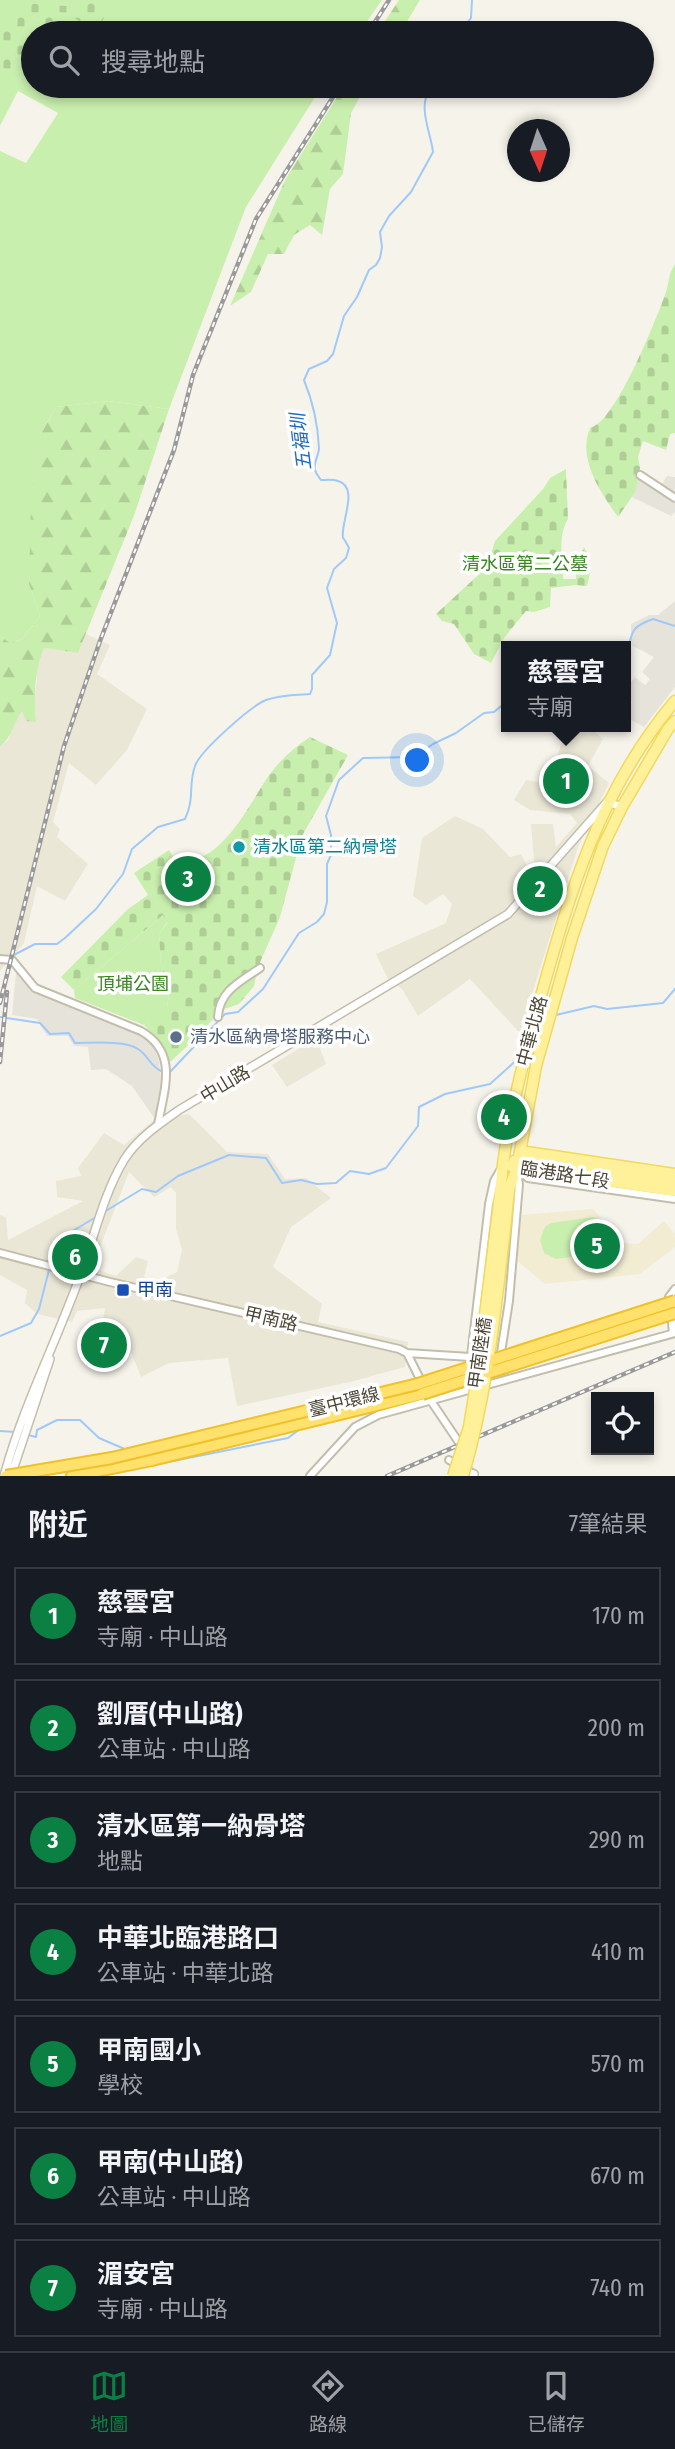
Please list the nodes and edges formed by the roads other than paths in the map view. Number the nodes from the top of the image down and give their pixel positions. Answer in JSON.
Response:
{"nodes":[{"id":1,"x":640,"y":475,"type":"dead end"},
{"id":2,"x":675,"y":498,"type":"edge"},
{"id":3,"x":675,"y":701,"type":"edge"},
{"id":4,"x":675,"y":721,"type":"edge"},
{"id":5,"x":607,"y":802,"type":"junction"},
{"id":6,"x":622,"y":807,"type":"junction"},
{"id":7,"x":0,"y":959,"type":"edge"},
{"id":8,"x":260,"y":968,"type":"dead end"},
{"id":9,"x":218,"y":1017,"type":"dead end"},
{"id":10,"x":158,"y":1125,"type":"junction"},
{"id":11,"x":518,"y":1160,"type":"junction"},
{"id":12,"x":503,"y":1164,"type":"junction"},
{"id":13,"x":675,"y":1174,"type":"edge"},
{"id":14,"x":675,"y":1182,"type":"edge"},
{"id":15,"x":675,"y":1191,"type":"edge"},
{"id":16,"x":675,"y":1199,"type":"edge"},
{"id":17,"x":501,"y":1228,"type":"junction"},
{"id":18,"x":0,"y":1253,"type":"edge"},
{"id":19,"x":81,"y":1273,"type":"junction"},
{"id":20,"x":675,"y":1289,"type":"edge"},
{"id":21,"x":675,"y":1301,"type":"edge"},
{"id":22,"x":675,"y":1314,"type":"edge"},
{"id":23,"x":674,"y":1333,"type":"edge"},
{"id":24,"x":407,"y":1353,"type":"junction"},
{"id":25,"x":470,"y":1357,"type":"junction"},
{"id":26,"x":497,"y":1382,"type":"junction"},
{"id":27,"x":467,"y":1391,"type":"junction"},
{"id":28,"x":431,"y":1401,"type":"junction"},
{"id":29,"x":449,"y":1460,"type":"dead end"},
{"id":30,"x":470,"y":1475,"type":"edge"},
{"id":31,"x":7,"y":1476,"type":"edge"},
{"id":32,"x":72,"y":1476,"type":"edge"},
{"id":33,"x":310,"y":1476,"type":"edge"},
{"id":34,"x":453,"y":1476,"type":"edge"}],
"edges":[{"from":1,"to":2,"type":"street"},
{"from":3,"to":5,"type":"main road","name":"中山路"},
{"from":4,"to":6,"type":"main road"},
{"from":5,"to":6,"type":"street"},
{"from":5,"to":10,"type":"street","name":"中山路"},
{"from":5,"to":12,"type":"main road","name":"中華北路"},
{"from":6,"to":11,"type":"main road","name":"中華北路"},
{"from":7,"to":10,"type":"street"},
{"from":8,"to":9,"type":"street"},
{"from":10,"to":19,"type":"street","name":"中山路"},
{"from":11,"to":12,"type":"main road","name":"臨港路七段"},
{"from":11,"to":13,"type":"main road","name":"臨港路七段"},
{"from":11,"to":14,"type":"main road","name":"臨港路七段"},
{"from":11,"to":15,"type":"main road","name":"臨港路七段"},
{"from":11,"to":16,"type":"street"},
{"from":11,"to":17,"type":"main road"},
{"from":11,"to":26,"type":"street","name":"中華北路"},
{"from":12,"to":17,"type":"main road"},
{"from":12,"to":25,"type":"street","name":"中華北路"},
{"from":17,"to":30,"type":"main road","name":"甲南陸橋","bridge":true},
{"from":17,"to":34,"type":"main road","name":"甲南陸橋","bridge":true},
{"from":18,"to":19,"type":"street","name":"甲南路"},
{"from":19,"to":24,"type":"street","name":"甲南路"},
{"from":19,"to":31,"type":"street","name":"中山路"},
{"from":20,"to":23,"type":"street"},
{"from":21,"to":31,"type":"highway","name":"臺中環線","bridge":true},
{"from":22,"to":32,"type":"highway","name":"臺中環線","bridge":true},
{"from":23,"to":26,"type":"street"},
{"from":24,"to":25,"type":"street","name":"甲南路"},
{"from":24,"to":28,"type":"street"},
{"from":25,"to":27,"type":"street","name":"中華北路"},
{"from":26,"to":27,"type":"street"},
{"from":27,"to":28,"type":"street"},
{"from":28,"to":30,"type":"street"},
{"from":28,"to":33,"type":"street"},
{"from":29,"to":30,"type":"street"}]}
